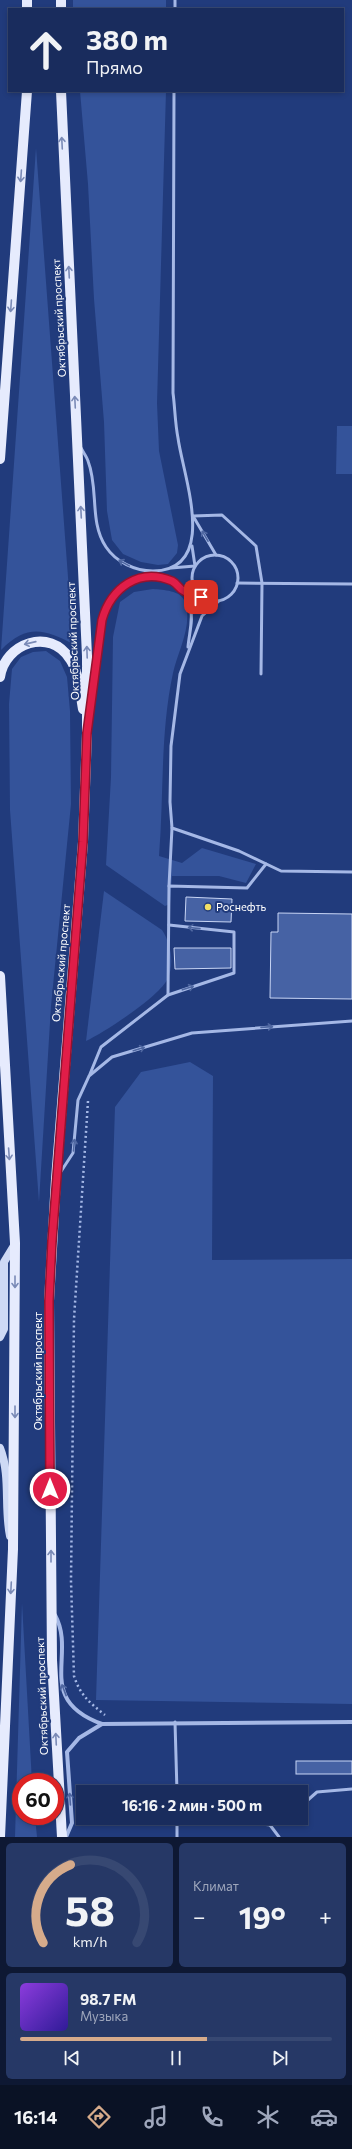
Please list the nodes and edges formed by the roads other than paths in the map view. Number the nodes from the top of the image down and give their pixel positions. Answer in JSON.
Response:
{"nodes":[{"id":1,"x":26,"y":92,"type":"edge"},
{"id":2,"x":61,"y":92,"type":"edge"},
{"id":3,"x":174,"y":92,"type":"edge"},
{"id":4,"x":77,"y":441,"type":"junction"},
{"id":5,"x":0,"y":459,"type":"edge"},
{"id":6,"x":193,"y":516,"type":"junction"},
{"id":7,"x":192,"y":542,"type":"junction"},
{"id":8,"x":216,"y":555,"type":"junction"},
{"id":9,"x":195,"y":566,"type":"junction"},
{"id":10,"x":168,"y":568,"type":"junction"},
{"id":11,"x":238,"y":582,"type":"junction"},
{"id":12,"x":262,"y":583,"type":"junction"},
{"id":13,"x":352,"y":584,"type":"edge"},
{"id":14,"x":194,"y":590,"type":"junction"},
{"id":15,"x":183,"y":591,"type":"junction"},
{"id":16,"x":194,"y":595,"type":"junction"},
{"id":17,"x":201,"y":597,"type":"junction"},
{"id":18,"x":219,"y":601,"type":"junction"},
{"id":19,"x":191,"y":609,"type":"junction"},
{"id":20,"x":188,"y":651,"type":"junction"},
{"id":21,"x":261,"y":674,"type":"dead end"},
{"id":22,"x":0,"y":677,"type":"edge"},
{"id":23,"x":87,"y":733,"type":"junction"},
{"id":24,"x":172,"y":828,"type":"junction"},
{"id":25,"x":266,"y":864,"type":"junction"},
{"id":26,"x":352,"y":872,"type":"edge"},
{"id":27,"x":169,"y":886,"type":"junction"},
{"id":28,"x":169,"y":925,"type":"junction"},
{"id":29,"x":0,"y":976,"type":"edge"},
{"id":30,"x":0,"y":981,"type":"edge"},
{"id":31,"x":168,"y":995,"type":"junction"},
{"id":32,"x":352,"y":1021,"type":"edge"},
{"id":33,"x":89,"y":1076,"type":"junction"},
{"id":34,"x":56,"y":1179,"type":"junction"},
{"id":35,"x":15,"y":1243,"type":"junction"},
{"id":36,"x":0,"y":1337,"type":"edge"},
{"id":37,"x":0,"y":1448,"type":"edge"},
{"id":38,"x":13,"y":1549,"type":"junction"},
{"id":39,"x":52,"y":1610,"type":"junction"},
{"id":40,"x":175,"y":1722,"type":"junction"},
{"id":41,"x":352,"y":1722,"type":"edge"},
{"id":42,"x":102,"y":1724,"type":"junction"},
{"id":43,"x":177,"y":1785,"type":"edge"},
{"id":44,"x":352,"y":1789,"type":"edge"},
{"id":45,"x":308,"y":1800,"type":"edge"},
{"id":46,"x":177,"y":1825,"type":"edge"},
{"id":47,"x":270,"y":1825,"type":"edge"},
{"id":48,"x":0,"y":1837,"type":"edge"},
{"id":49,"x":62,"y":1837,"type":"edge"},
{"id":50,"x":66,"y":1837,"type":"edge"},
{"id":51,"x":177,"y":1837,"type":"edge"},
{"id":52,"x":279,"y":1837,"type":"edge"}],
"edges":[{"from":1,"to":5,"type":"main road","one_way":true},
{"from":4,"to":2,"type":"main road","name":"Октябрьский проспект","one_way":true},
{"from":3,"to":6,"type":"lane"},
{"from":10,"to":4,"type":"lane","one_way":true},
{"from":23,"to":4,"type":"main road","name":"Октябрьский проспект","one_way":true},
{"from":6,"to":7,"type":"lane"},
{"from":8,"to":6,"type":"lane","one_way":true},
{"from":6,"to":12,"type":"lane"},
{"from":7,"to":9,"type":"lane"},
{"from":7,"to":10,"type":"lane"},
{"from":8,"to":9,"type":"lane"},
{"from":8,"to":11,"type":"lane"},
{"from":9,"to":10,"type":"lane"},
{"from":9,"to":14,"type":"lane"},
{"from":11,"to":12,"type":"lane"},
{"from":11,"to":18,"type":"lane"},
{"from":12,"to":13,"type":"lane"},
{"from":12,"to":21,"type":"lane"},
{"from":14,"to":16,"type":"lane"},
{"from":14,"to":17,"type":"lane"},
{"from":15,"to":16,"type":"lane"},
{"from":15,"to":19,"type":"lane"},
{"from":15,"to":23,"type":"lane"},
{"from":16,"to":17,"type":"lane"},
{"from":16,"to":19,"type":"lane"},
{"from":17,"to":18,"type":"lane"},
{"from":18,"to":20,"type":"lane"},
{"from":19,"to":20,"type":"lane"},
{"from":20,"to":24,"type":"lane"},
{"from":23,"to":22,"type":"main road","one_way":true},
{"from":23,"to":34,"type":"main road","name":"Октябрьский проспект"},
{"from":24,"to":25,"type":"lane"},
{"from":24,"to":27,"type":"lane"},
{"from":25,"to":26,"type":"lane"},
{"from":25,"to":27,"type":"lane"},
{"from":27,"to":28,"type":"lane"},
{"from":28,"to":31,"type":"lane"},
{"from":31,"to":28,"type":"lane","one_way":true},
{"from":29,"to":30,"type":"main road","name":"Октябрьский проспект"},
{"from":30,"to":35,"type":"main road","name":"Октябрьский проспект","one_way":true},
{"from":31,"to":33,"type":"lane"},
{"from":33,"to":32,"type":"lane","one_way":true},
{"from":34,"to":33,"type":"lane","one_way":true},
{"from":39,"to":34,"type":"main road","name":"Октябрьский проспект","one_way":true},
{"from":35,"to":36,"type":"main road"},
{"from":35,"to":38,"type":"main road","name":"Октябрьский проспект","one_way":true},
{"from":37,"to":38,"type":"main road"},
{"from":38,"to":48,"type":"main road","name":"Октябрьский проспект","one_way":true},
{"from":42,"to":39,"type":"street","one_way":true},
{"from":49,"to":39,"type":"main road","name":"Октябрьский проспект","one_way":true},
{"from":40,"to":41,"type":"street"},
{"from":40,"to":42,"type":"street"},
{"from":40,"to":43,"type":"lane"},
{"from":50,"to":42,"type":"street","one_way":true},
{"from":44,"to":45,"type":"lane"},
{"from":46,"to":51,"type":"lane"},
{"from":47,"to":52,"type":"lane"}]}
